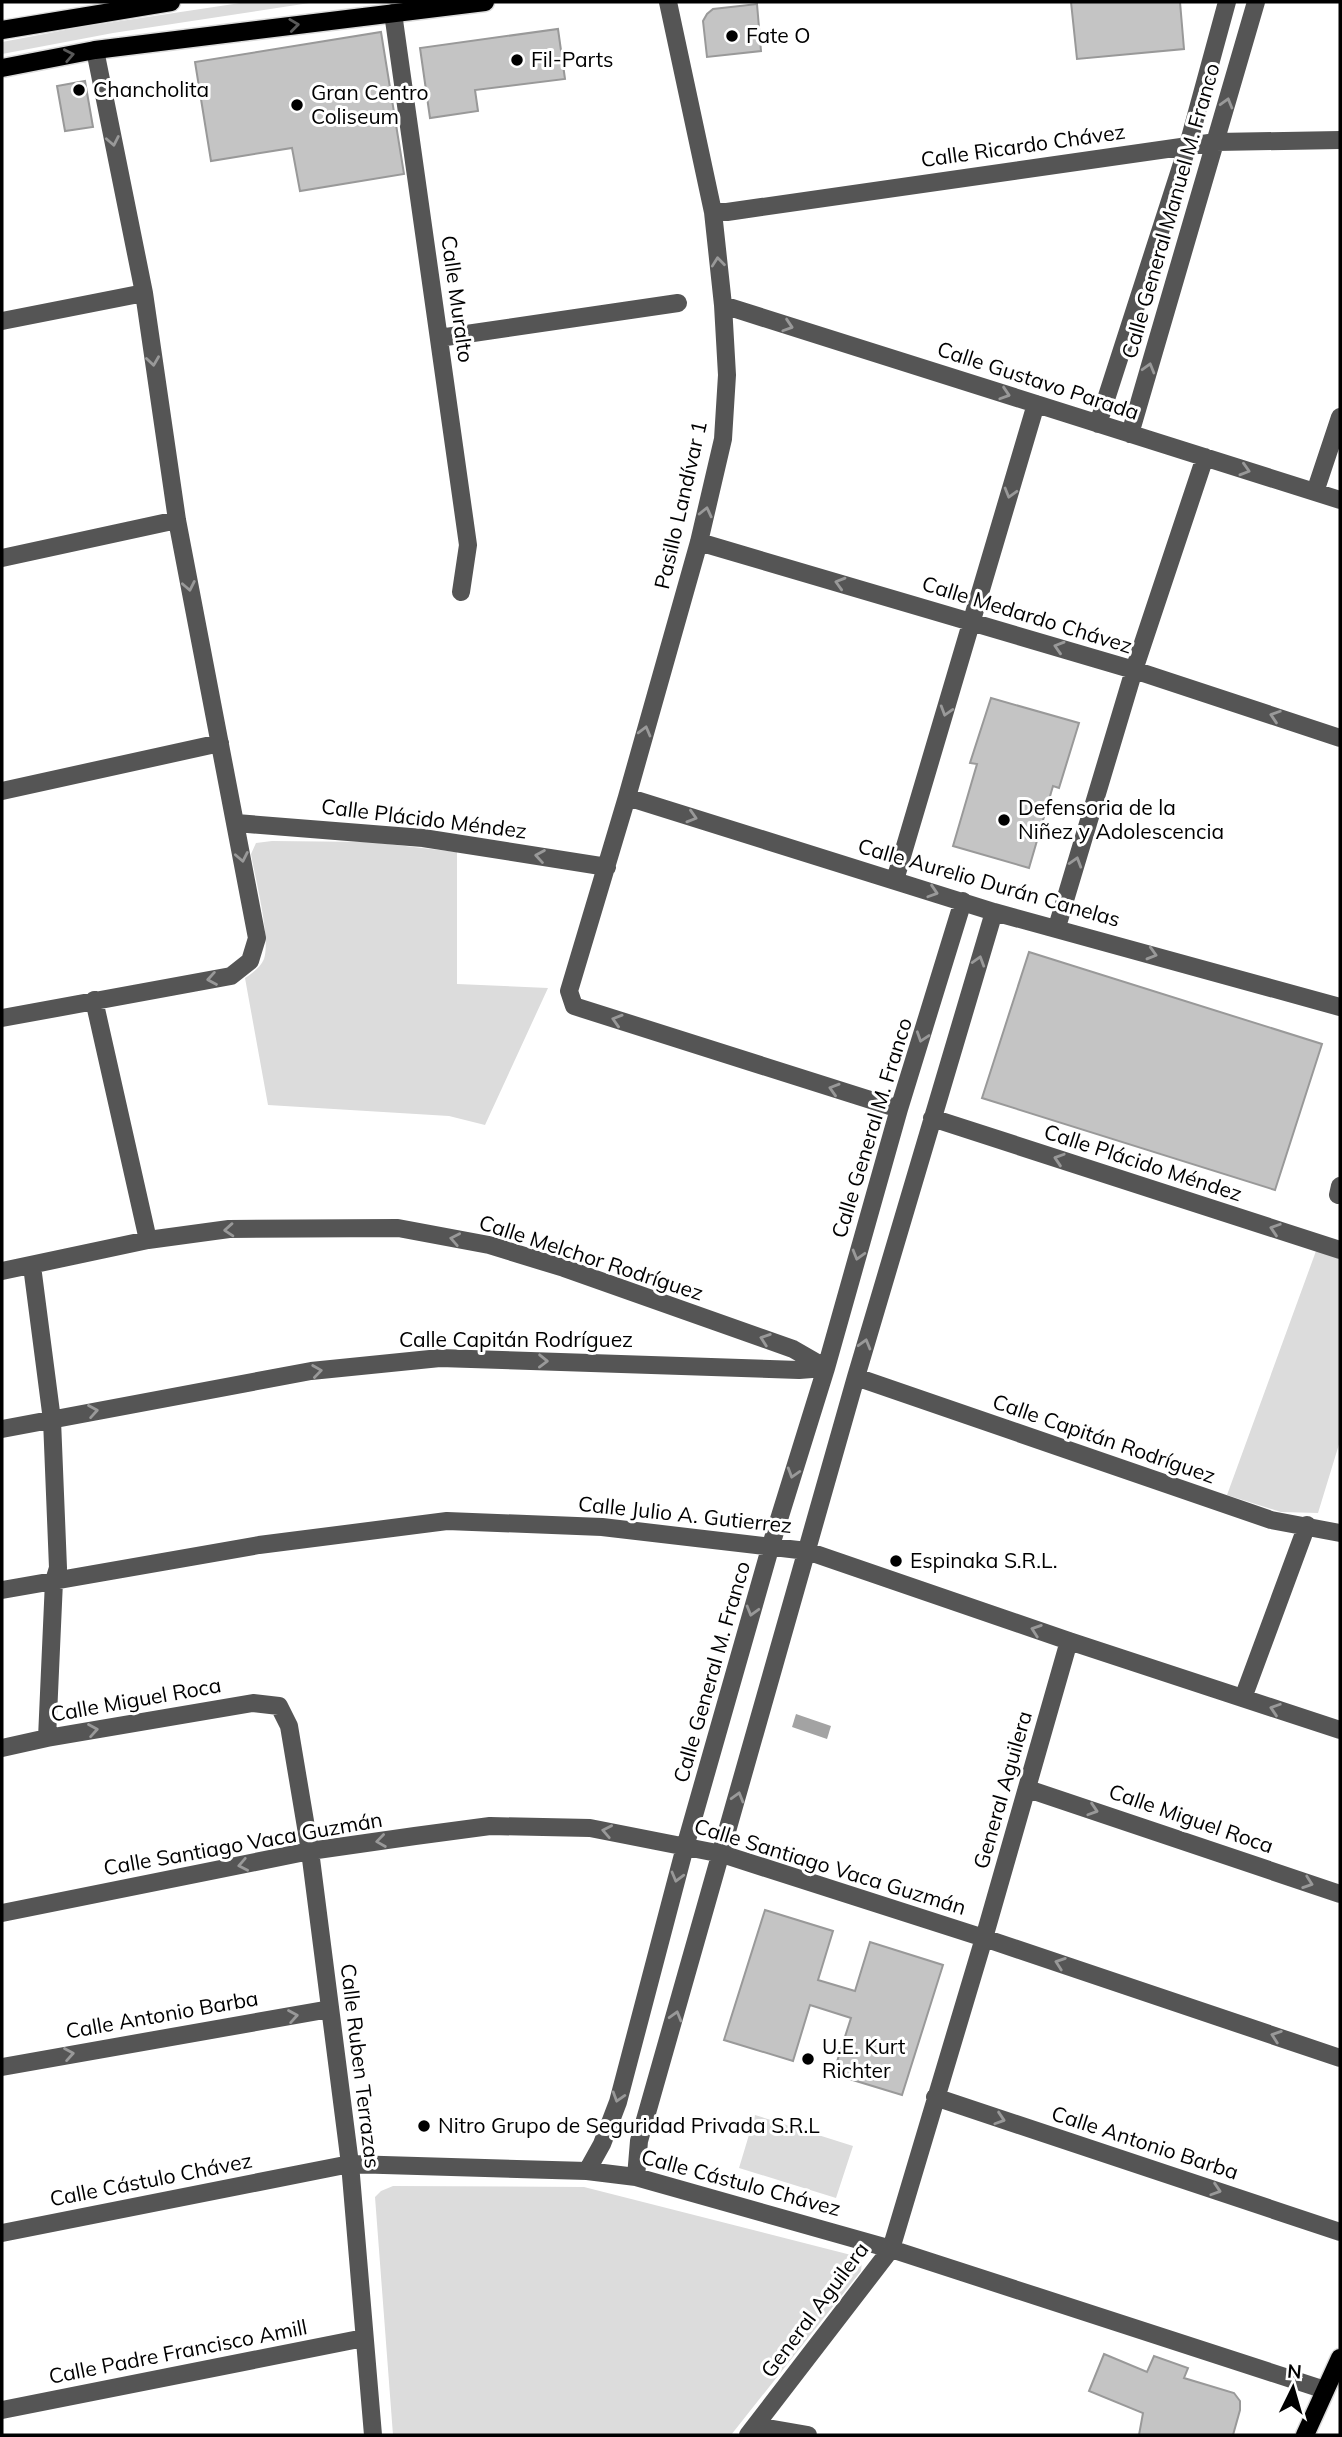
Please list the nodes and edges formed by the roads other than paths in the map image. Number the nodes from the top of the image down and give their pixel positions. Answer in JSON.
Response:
{"nodes":[{"id":1,"x":171,"y":2,"type":"edge"},
{"id":2,"x":485,"y":2,"type":"edge"},
{"id":3,"x":668,"y":2,"type":"edge"},
{"id":4,"x":1227,"y":2,"type":"edge"},
{"id":5,"x":1256,"y":2,"type":"edge"},
{"id":6,"x":393,"y":13,"type":"junction"},
{"id":7,"x":2,"y":30,"type":"edge"},
{"id":8,"x":95,"y":50,"type":"junction"},
{"id":9,"x":2,"y":68,"type":"edge"},
{"id":10,"x":1340,"y":139,"type":"edge"},
{"id":11,"x":1216,"y":142,"type":"junction"},
{"id":12,"x":1188,"y":145,"type":"junction"},
{"id":13,"x":713,"y":212,"type":"junction"},
{"id":14,"x":144,"y":293,"type":"junction"},
{"id":15,"x":678,"y":303,"type":"dead end"},
{"id":16,"x":723,"y":305,"type":"junction"},
{"id":17,"x":2,"y":321,"type":"edge"},
{"id":18,"x":439,"y":338,"type":"junction"},
{"id":19,"x":1036,"y":404,"type":"junction"},
{"id":20,"x":1340,"y":417,"type":"edge"},
{"id":21,"x":1098,"y":424,"type":"junction"},
{"id":22,"x":1130,"y":434,"type":"junction"},
{"id":23,"x":1205,"y":457,"type":"junction"},
{"id":24,"x":1315,"y":492,"type":"junction"},
{"id":25,"x":1340,"y":500,"type":"edge"},
{"id":26,"x":177,"y":520,"type":"junction"},
{"id":27,"x":699,"y":542,"type":"junction"},
{"id":28,"x":2,"y":558,"type":"edge"},
{"id":29,"x":461,"y":592,"type":"dead end"},
{"id":30,"x":973,"y":622,"type":"junction"},
{"id":31,"x":1133,"y":670,"type":"junction"},
{"id":32,"x":1340,"y":738,"type":"edge"},
{"id":33,"x":220,"y":743,"type":"junction"},
{"id":34,"x":2,"y":791,"type":"edge"},
{"id":35,"x":627,"y":797,"type":"junction"},
{"id":36,"x":236,"y":823,"type":"junction"},
{"id":37,"x":607,"y":867,"type":"junction"},
{"id":38,"x":895,"y":880,"type":"junction"},
{"id":39,"x":963,"y":901,"type":"junction"},
{"id":40,"x":994,"y":912,"type":"junction"},
{"id":41,"x":1057,"y":927,"type":"junction"},
{"id":42,"x":937,"y":991,"type":"junction"},
{"id":43,"x":94,"y":1000,"type":"junction"},
{"id":44,"x":967,"y":1000,"type":"junction"},
{"id":45,"x":1340,"y":1007,"type":"edge"},
{"id":46,"x":2,"y":1018,"type":"edge"},
{"id":47,"x":900,"y":1109,"type":"junction"},
{"id":48,"x":932,"y":1118,"type":"junction"},
{"id":49,"x":148,"y":1240,"type":"junction"},
{"id":50,"x":1340,"y":1250,"type":"edge"},
{"id":51,"x":32,"y":1266,"type":"junction"},
{"id":52,"x":2,"y":1271,"type":"edge"},
{"id":53,"x":826,"y":1368,"type":"junction"},
{"id":54,"x":856,"y":1377,"type":"junction"},
{"id":55,"x":52,"y":1420,"type":"junction"},
{"id":56,"x":2,"y":1429,"type":"edge"},
{"id":57,"x":1307,"y":1525,"type":"junction"},
{"id":58,"x":1340,"y":1533,"type":"edge"},
{"id":59,"x":771,"y":1545,"type":"junction"},
{"id":60,"x":807,"y":1551,"type":"junction"},
{"id":61,"x":54,"y":1581,"type":"junction"},
{"id":62,"x":2,"y":1590,"type":"edge"},
{"id":63,"x":1069,"y":1642,"type":"junction"},
{"id":64,"x":1243,"y":1699,"type":"junction"},
{"id":65,"x":279,"y":1706,"type":"joint"},
{"id":66,"x":1340,"y":1730,"type":"edge"},
{"id":67,"x":47,"y":1738,"type":"junction"},
{"id":68,"x":2,"y":1748,"type":"edge"},
{"id":69,"x":1028,"y":1789,"type":"junction"},
{"id":70,"x":685,"y":1847,"type":"junction"},
{"id":71,"x":310,"y":1851,"type":"junction"},
{"id":72,"x":722,"y":1854,"type":"junction"},
{"id":73,"x":1340,"y":1894,"type":"edge"},
{"id":74,"x":2,"y":1913,"type":"edge"},
{"id":75,"x":984,"y":1938,"type":"junction"},
{"id":76,"x":330,"y":2009,"type":"junction"},
{"id":77,"x":1340,"y":2058,"type":"edge"},
{"id":78,"x":2,"y":2067,"type":"edge"},
{"id":79,"x":935,"y":2097,"type":"junction"},
{"id":80,"x":350,"y":2164,"type":"junction"},
{"id":81,"x":587,"y":2171,"type":"junction"},
{"id":82,"x":636,"y":2177,"type":"junction"},
{"id":83,"x":1340,"y":2232,"type":"edge"},
{"id":84,"x":2,"y":2233,"type":"edge"},
{"id":85,"x":891,"y":2249,"type":"junction"},
{"id":86,"x":364,"y":2338,"type":"junction"},
{"id":87,"x":1340,"y":2358,"type":"edge"},
{"id":88,"x":1325,"y":2390,"type":"junction"},
{"id":89,"x":2,"y":2410,"type":"edge"},
{"id":90,"x":751,"y":2431,"type":"edge"},
{"id":91,"x":373,"y":2435,"type":"edge"},
{"id":92,"x":808,"y":2435,"type":"edge"},
{"id":93,"x":1305,"y":2435,"type":"edge"}],
"edges":[{"from":1,"to":7,"type":"main road"},
{"from":2,"to":6,"type":"main road"},
{"from":3,"to":13,"type":"street","name":"Pasillo Landívar 1"},
{"from":4,"to":12,"type":"street","name":"Calle General Manuel M. Franco"},
{"from":11,"to":5,"type":"street","name":"Calle General Manuel M. Franco","one_way":true},
{"from":8,"to":6,"type":"main road","one_way":true},
{"from":6,"to":18,"type":"street","name":"Calle Muralto"},
{"from":9,"to":8,"type":"main road","one_way":true},
{"from":8,"to":14,"type":"street","one_way":true},
{"from":10,"to":11,"type":"street","name":"Calle Ricardo Chávez"},
{"from":11,"to":12,"type":"street","name":"Calle Ricardo Chávez"},
{"from":22,"to":11,"type":"street","name":"Calle General Manuel M. Franco","one_way":true},
{"from":12,"to":13,"type":"street","name":"Calle Ricardo Chávez"},
{"from":12,"to":21,"type":"street","name":"Calle General Manuel M. Franco"},
{"from":16,"to":13,"type":"street","name":"Pasillo Landívar 1","one_way":true},
{"from":14,"to":17,"type":"street"},
{"from":14,"to":26,"type":"street","one_way":true},
{"from":15,"to":18,"type":"street"},
{"from":16,"to":19,"type":"street","name":"Calle Gustavo Parada","one_way":true},
{"from":27,"to":16,"type":"street","name":"Pasillo Landívar 1","one_way":true},
{"from":18,"to":29,"type":"street","name":"Calle Muralto"},
{"from":19,"to":21,"type":"street","name":"Calle Gustavo Parada"},
{"from":19,"to":30,"type":"street","one_way":true},
{"from":20,"to":24,"type":"street"},
{"from":21,"to":22,"type":"street","name":"Calle Gustavo Parada"},
{"from":22,"to":23,"type":"street","name":"Calle Gustavo Parada"},
{"from":23,"to":24,"type":"street","name":"Calle Gustavo Parada","one_way":true},
{"from":23,"to":31,"type":"street"},
{"from":24,"to":25,"type":"street","name":"Calle Gustavo Parada"},
{"from":26,"to":28,"type":"street"},
{"from":26,"to":33,"type":"street","one_way":true},
{"from":30,"to":27,"type":"street","name":"Calle Medardo Chávez","one_way":true},
{"from":35,"to":27,"type":"street","name":"Pasillo Landívar 1","one_way":true},
{"from":31,"to":30,"type":"street","name":"Calle Medardo Chávez","one_way":true},
{"from":30,"to":38,"type":"street","one_way":true},
{"from":32,"to":31,"type":"street","name":"Calle Medardo Chávez","one_way":true},
{"from":41,"to":31,"type":"street","one_way":true},
{"from":33,"to":34,"type":"street"},
{"from":33,"to":36,"type":"street"},
{"from":35,"to":37,"type":"street","name":"Pasillo Landívar 1"},
{"from":35,"to":38,"type":"street","name":"Calle Aurelio Durán Canelas","one_way":true},
{"from":37,"to":36,"type":"street","name":"Calle Plácido Méndez","one_way":true},
{"from":36,"to":43,"type":"street","one_way":true},
{"from":47,"to":37,"type":"street","name":"Pasillo Landívar 1","one_way":true},
{"from":38,"to":39,"type":"street","name":"Calle Aurelio Durán Canelas","one_way":true},
{"from":39,"to":40,"type":"street","name":"Calle Aurelio Durán Canelas"},
{"from":39,"to":42,"type":"street","name":"Calle General M. Franco"},
{"from":40,"to":41,"type":"street","name":"Calle Aurelio Durán Canelas"},
{"from":44,"to":40,"type":"street","one_way":true},
{"from":41,"to":45,"type":"street","name":"Calle Aurelio Durán Canelas","one_way":true},
{"from":42,"to":44,"type":"street"},
{"from":42,"to":47,"type":"street","name":"Calle General M. Franco","one_way":true},
{"from":43,"to":46,"type":"street"},
{"from":43,"to":49,"type":"street"},
{"from":44,"to":48,"type":"street"},
{"from":47,"to":53,"type":"street","name":"Calle General M. Franco","one_way":true},
{"from":50,"to":48,"type":"street","name":"Calle Plácido Méndez","one_way":true},
{"from":54,"to":48,"type":"street","one_way":true},
{"from":49,"to":51,"type":"street","name":"Calle Melchor Rodríguez"},
{"from":53,"to":49,"type":"street","name":"Calle Melchor Rodríguez","one_way":true},
{"from":51,"to":52,"type":"street","name":"Calle Melchor Rodríguez"},
{"from":51,"to":55,"type":"street"},
{"from":55,"to":53,"type":"street","name":"Calle Capitán Rodríguez","one_way":true},
{"from":53,"to":59,"type":"street","name":"Calle General M. Franco","one_way":true},
{"from":54,"to":57,"type":"street","name":"Calle Capitán Rodríguez"},
{"from":54,"to":60,"type":"street"},
{"from":55,"to":56,"type":"street","name":"Calle Capitán Rodríguez"},
{"from":55,"to":61,"type":"street"},
{"from":57,"to":58,"type":"street","name":"Calle Capitán Rodríguez"},
{"from":57,"to":64,"type":"street"},
{"from":59,"to":60,"type":"street","name":"Calle Julio A. Gutierrez"},
{"from":59,"to":61,"type":"street","name":"Calle Julio A. Gutierrez"},
{"from":59,"to":70,"type":"street","name":"Calle General M. Franco","one_way":true},
{"from":63,"to":60,"type":"street","name":"Calle Julio A. Gutierrez","one_way":true},
{"from":72,"to":60,"type":"street","one_way":true},
{"from":61,"to":62,"type":"street","name":"Calle Julio A. Gutierrez"},
{"from":61,"to":67,"type":"street"},
{"from":63,"to":64,"type":"street","name":"Calle Julio A. Gutierrez"},
{"from":63,"to":69,"type":"street","name":"General Aguilera"},
{"from":66,"to":64,"type":"street","name":"Calle Julio A. Gutierrez","one_way":true},
{"from":67,"to":65,"type":"street","name":"Calle Miguel Roca","one_way":true},
{"from":65,"to":71,"type":"street","name":"Calle Ruben Terrazas"},
{"from":67,"to":68,"type":"street","name":"Calle Miguel Roca"},
{"from":69,"to":73,"type":"street","name":"Calle Miguel Roca","one_way":true},
{"from":69,"to":75,"type":"street","name":"General Aguilera"},
{"from":70,"to":71,"type":"street","name":"Calle Santiago Vaca Guzmán","one_way":true},
{"from":70,"to":72,"type":"street","name":"Calle Santiago Vaca Guzmán"},
{"from":70,"to":81,"type":"street","name":"Calle General M. Franco","one_way":true},
{"from":71,"to":74,"type":"street","name":"Calle Santiago Vaca Guzmán","one_way":true},
{"from":71,"to":76,"type":"street","name":"Calle Ruben Terrazas"},
{"from":72,"to":75,"type":"street","name":"Calle Santiago Vaca Guzmán"},
{"from":82,"to":72,"type":"street","one_way":true},
{"from":77,"to":75,"type":"street","name":"Calle Santiago Vaca Guzmán","one_way":true},
{"from":75,"to":79,"type":"street","name":"General Aguilera"},
{"from":78,"to":76,"type":"street","name":"Calle Antonio Barba","one_way":true},
{"from":76,"to":80,"type":"street","name":"Calle Ruben Terrazas"},
{"from":79,"to":83,"type":"street","name":"Calle Antonio Barba","one_way":true},
{"from":79,"to":85,"type":"street","name":"General Aguilera"},
{"from":80,"to":81,"type":"street","name":"Calle Cástulo Chávez"},
{"from":80,"to":84,"type":"street","name":"Calle Cástulo Chávez"},
{"from":80,"to":86,"type":"street","name":"Calle Ruben Terrazas"},
{"from":81,"to":82,"type":"street","name":"Calle Cástulo Chávez"},
{"from":82,"to":85,"type":"street","name":"Calle Cástulo Chávez"},
{"from":85,"to":88,"type":"street","name":"Calle Cástulo Chávez"},
{"from":85,"to":90,"type":"street","name":"General Aguilera"},
{"from":86,"to":89,"type":"street","name":"Calle Padre Francisco Amill"},
{"from":86,"to":91,"type":"street","name":"Calle Ruben Terrazas"},
{"from":87,"to":88,"type":"main road"},
{"from":88,"to":93,"type":"main road"},
{"from":90,"to":92,"type":"street"}]}
